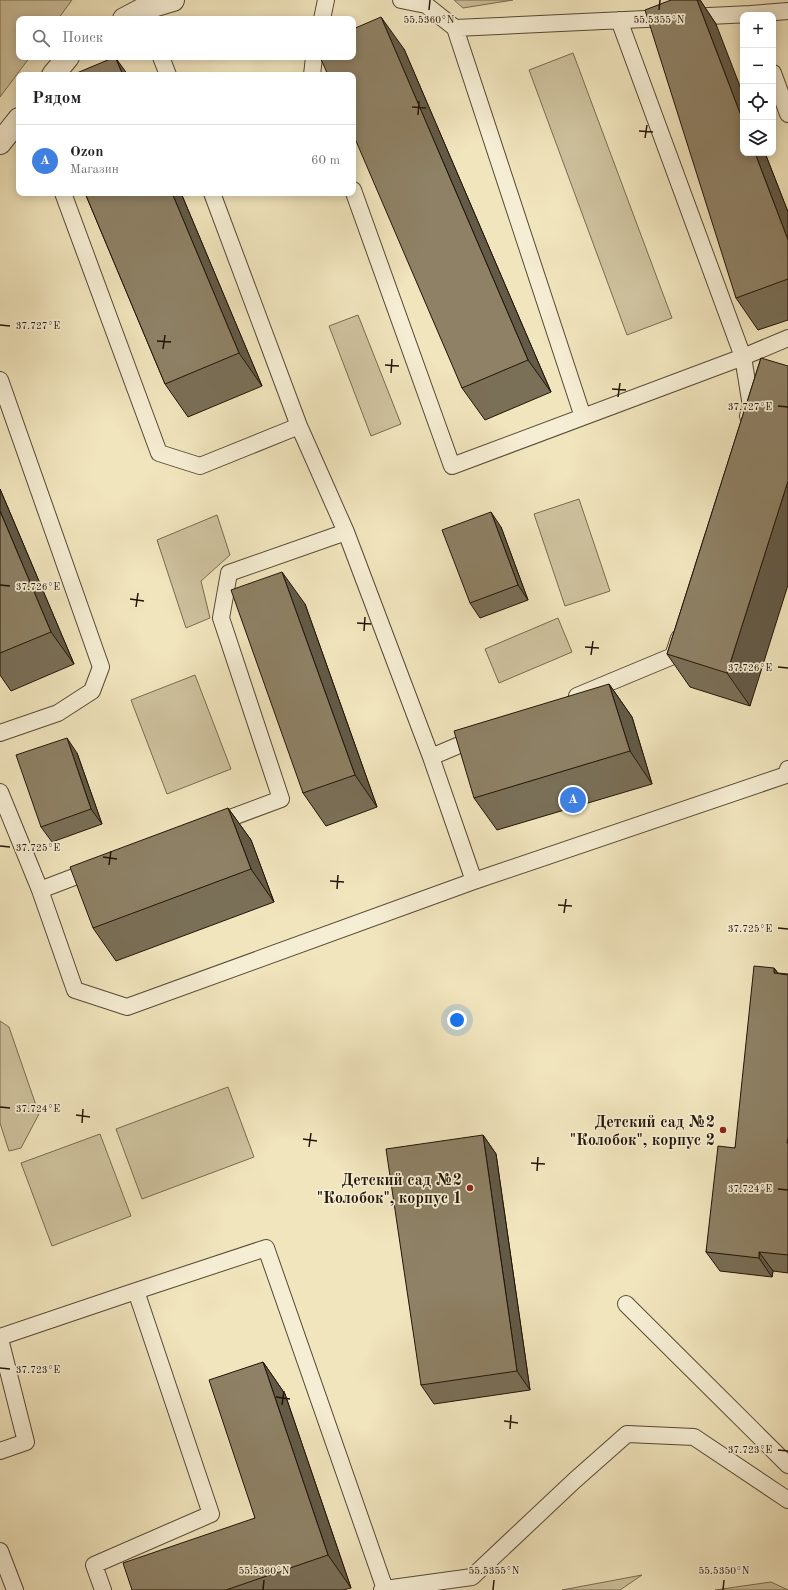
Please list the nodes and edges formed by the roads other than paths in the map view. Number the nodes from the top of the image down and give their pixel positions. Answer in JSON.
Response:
{"nodes":[{"id":1,"x":173,"y":0,"type":"edge"},
{"id":2,"x":326,"y":0,"type":"edge"},
{"id":3,"x":401,"y":0,"type":"edge"},
{"id":4,"x":788,"y":11,"type":"edge"},
{"id":5,"x":776,"y":12,"type":"edge"},
{"id":6,"x":145,"y":14,"type":"edge"},
{"id":7,"x":740,"y":14,"type":"edge"},
{"id":8,"x":323,"y":16,"type":"edge"},
{"id":9,"x":619,"y":20,"type":"junction"},
{"id":10,"x":455,"y":28,"type":"junction"},
{"id":11,"x":66,"y":60,"type":"edge"},
{"id":12,"x":162,"y":60,"type":"edge"},
{"id":13,"x":314,"y":60,"type":"edge"},
{"id":14,"x":56,"y":72,"type":"edge"},
{"id":15,"x":167,"y":72,"type":"edge"},
{"id":16,"x":312,"y":72,"type":"edge"},
{"id":17,"x":776,"y":81,"type":"edge"},
{"id":18,"x":788,"y":114,"type":"edge"},
{"id":19,"x":16,"y":123,"type":"edge"},
{"id":20,"x":0,"y":143,"type":"edge"},
{"id":21,"x":64,"y":196,"type":"edge"},
{"id":22,"x":213,"y":196,"type":"edge"},
{"id":23,"x":355,"y":196,"type":"edge"},
{"id":24,"x":788,"y":338,"type":"edge"},
{"id":25,"x":743,"y":357,"type":"junction"},
{"id":26,"x":0,"y":380,"type":"edge"},
{"id":27,"x":583,"y":417,"type":"junction"},
{"id":28,"x":299,"y":426,"type":"junction"},
{"id":29,"x":744,"y":428,"type":"edge"},
{"id":30,"x":346,"y":532,"type":"junction"},
{"id":31,"x":682,"y":626,"type":"edge"},
{"id":32,"x":563,"y":702,"type":"edge"},
{"id":33,"x":490,"y":732,"type":"edge"},
{"id":34,"x":0,"y":733,"type":"edge"},
{"id":35,"x":431,"y":757,"type":"junction"},
{"id":36,"x":787,"y":775,"type":"edge"},
{"id":37,"x":0,"y":792,"type":"edge"},
{"id":38,"x":200,"y":829,"type":"edge"},
{"id":39,"x":105,"y":865,"type":"edge"},
{"id":40,"x":474,"y":881,"type":"junction"},
{"id":41,"x":40,"y":890,"type":"junction"},
{"id":42,"x":136,"y":1291,"type":"junction"},
{"id":43,"x":626,"y":1304,"type":"dead end"},
{"id":44,"x":0,"y":1338,"type":"edge"},
{"id":45,"x":0,"y":1451,"type":"edge"},
{"id":46,"x":788,"y":1465,"type":"edge"},
{"id":47,"x":788,"y":1500,"type":"edge"},
{"id":48,"x":0,"y":1551,"type":"edge"},
{"id":49,"x":383,"y":1589,"type":"edge"},
{"id":50,"x":15,"y":1590,"type":"edge"},
{"id":51,"x":103,"y":1590,"type":"edge"}],
"edges":[{"from":1,"to":6,"type":"street"},
{"from":2,"to":8,"type":"lane"},
{"from":3,"to":10,"type":"lane"},
{"from":4,"to":5,"type":"lane"},
{"from":7,"to":9,"type":"lane"},
{"from":9,"to":10,"type":"lane"},
{"from":9,"to":25,"type":"lane"},
{"from":10,"to":27,"type":"lane"},
{"from":11,"to":14,"type":"street"},
{"from":12,"to":15,"type":"lane"},
{"from":13,"to":16,"type":"lane"},
{"from":17,"to":18,"type":"lane"},
{"from":19,"to":20,"type":"street"},
{"from":21,"to":28,"type":"lane"},
{"from":22,"to":28,"type":"lane"},
{"from":23,"to":27,"type":"lane"},
{"from":24,"to":25,"type":"lane"},
{"from":25,"to":27,"type":"lane"},
{"from":25,"to":29,"type":"lane"},
{"from":26,"to":34,"type":"lane"},
{"from":28,"to":30,"type":"lane"},
{"from":30,"to":35,"type":"lane"},
{"from":30,"to":38,"type":"lane"},
{"from":31,"to":32,"type":"lane"},
{"from":33,"to":35,"type":"lane"},
{"from":35,"to":40,"type":"lane"},
{"from":36,"to":40,"type":"lane"},
{"from":37,"to":41,"type":"lane"},
{"from":39,"to":41,"type":"lane"},
{"from":40,"to":41,"type":"lane"},
{"from":42,"to":44,"type":"lane"},
{"from":42,"to":49,"type":"lane"},
{"from":42,"to":51,"type":"lane"},
{"from":43,"to":46,"type":"lane"},
{"from":44,"to":45,"type":"lane"},
{"from":47,"to":49,"type":"lane"},
{"from":48,"to":50,"type":"lane"}]}
